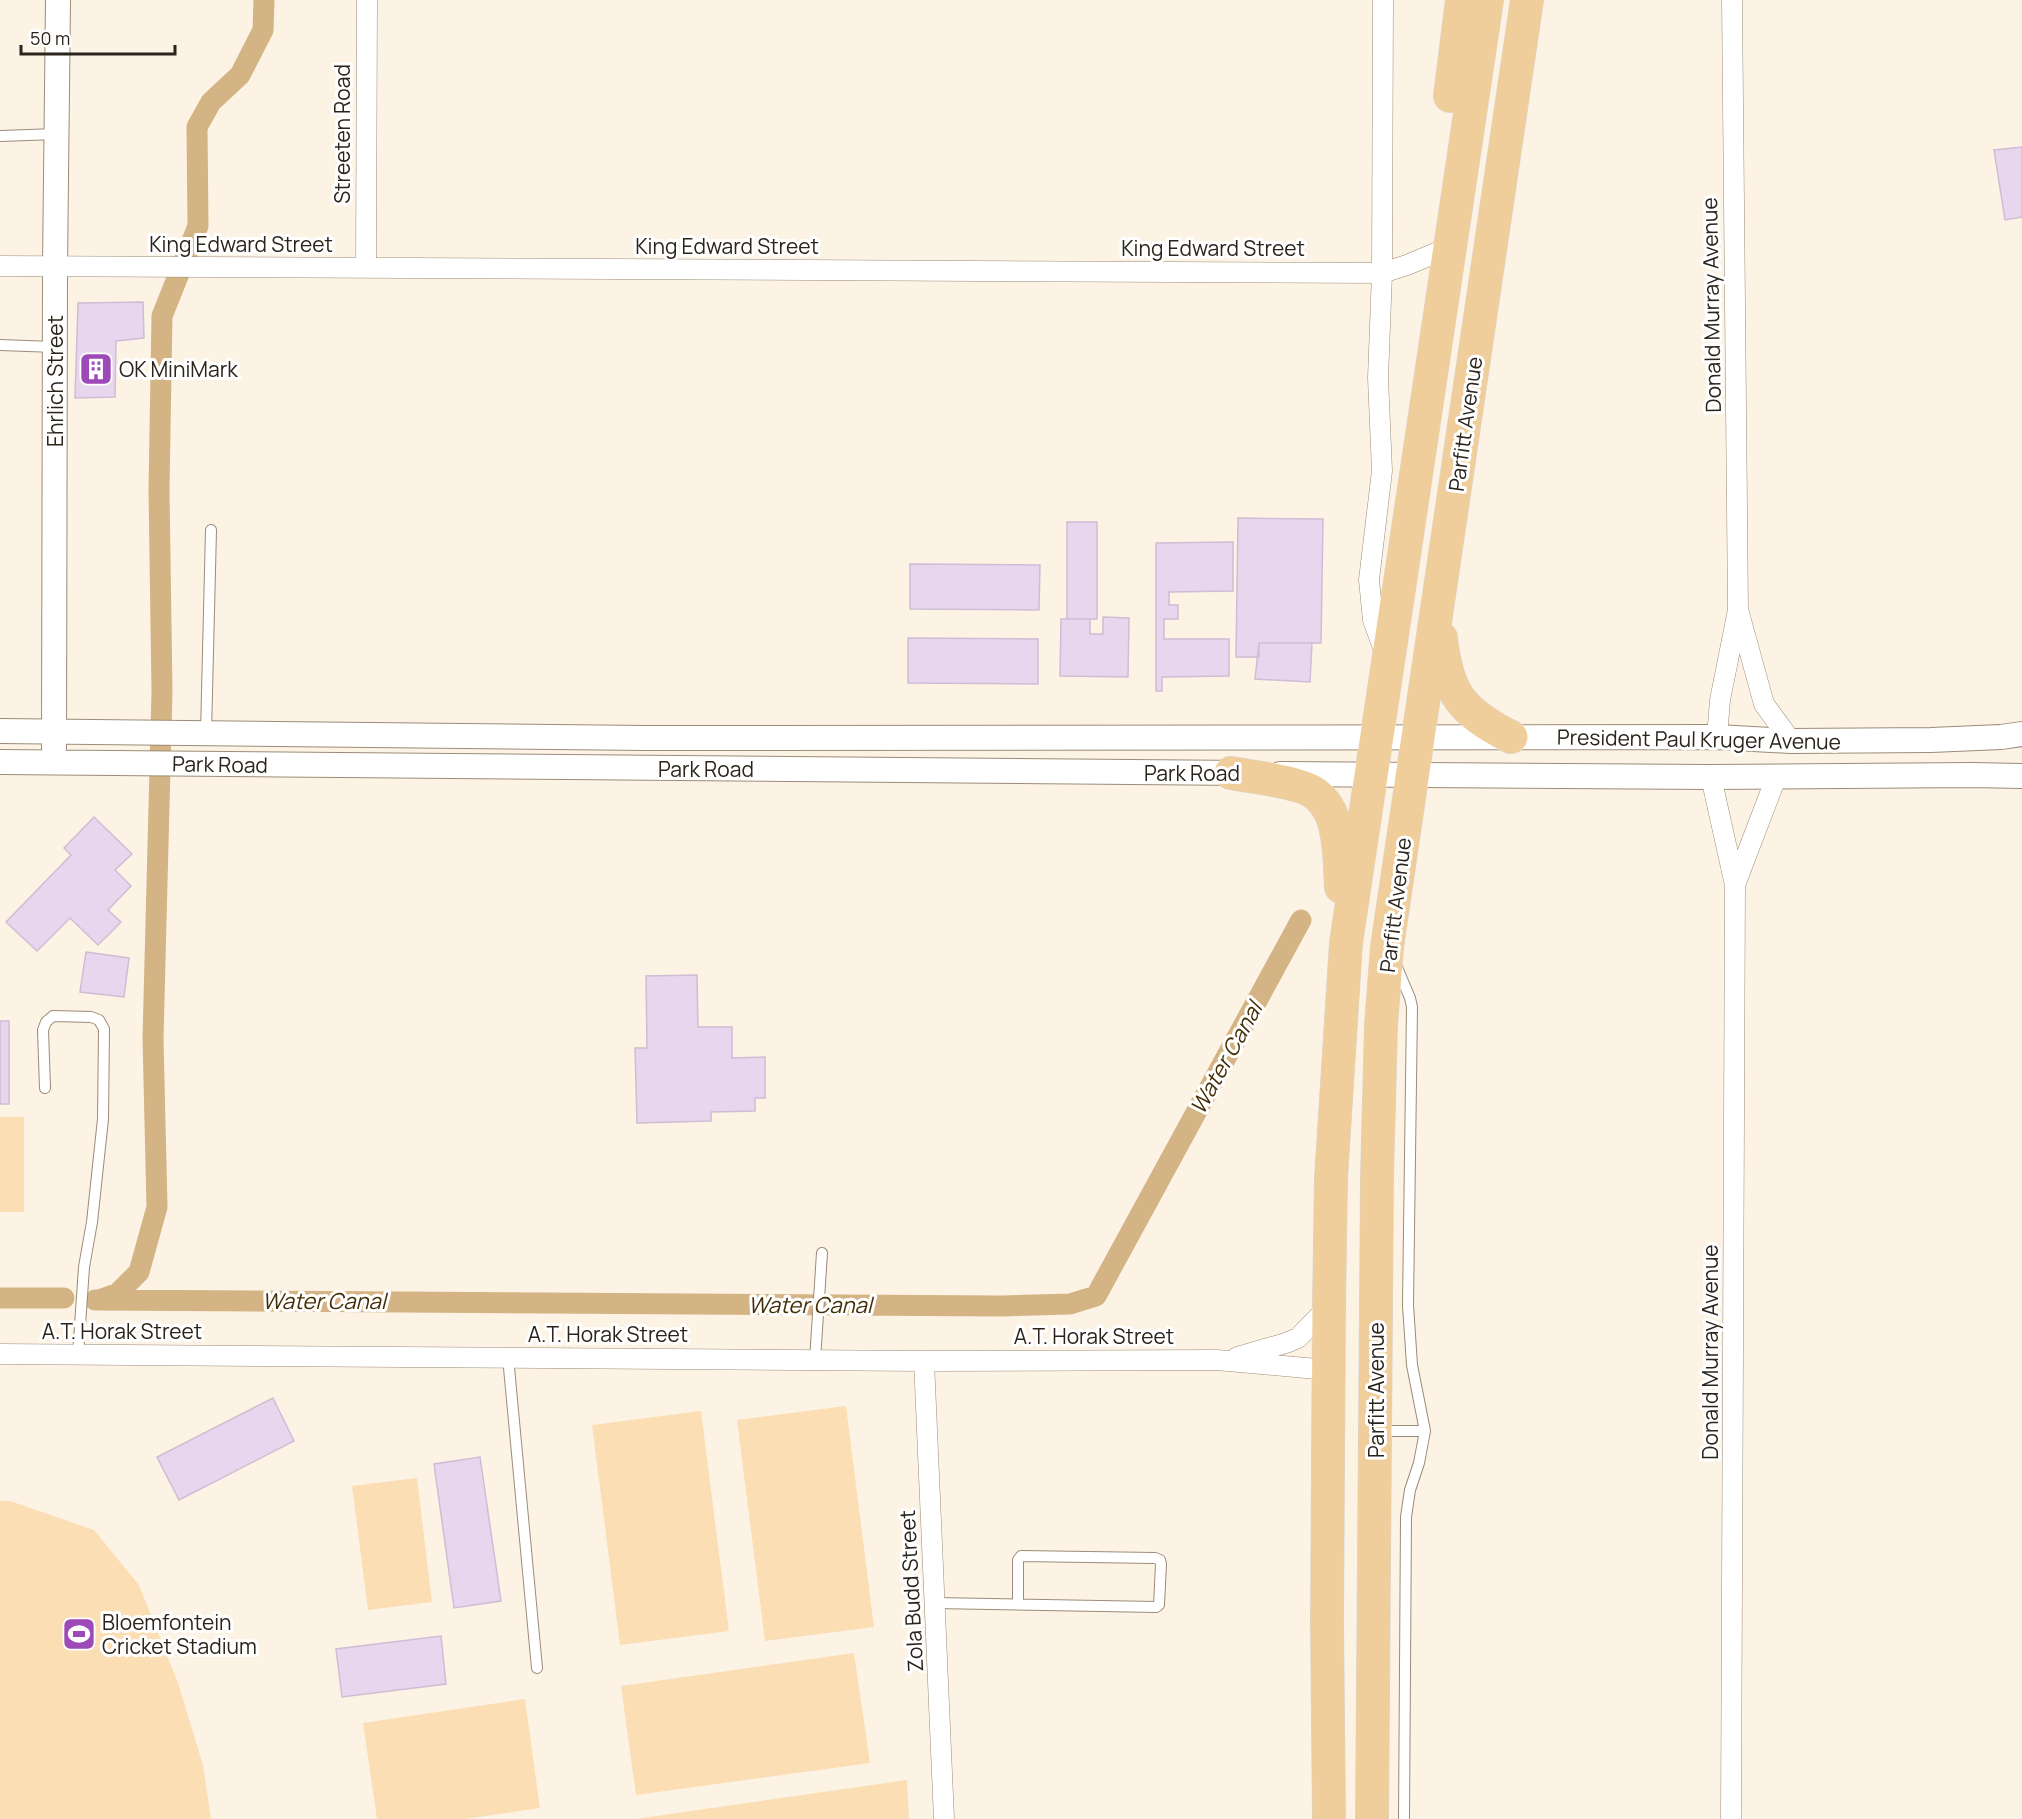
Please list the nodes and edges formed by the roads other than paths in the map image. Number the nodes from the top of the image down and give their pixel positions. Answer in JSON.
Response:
{"nodes":[{"id":1,"x":58,"y":0,"type":"edge"},
{"id":2,"x":367,"y":0,"type":"edge"},
{"id":3,"x":1383,"y":0,"type":"edge"},
{"id":4,"x":1462,"y":0,"type":"edge"},
{"id":5,"x":1487,"y":0,"type":"edge"},
{"id":6,"x":1527,"y":0,"type":"edge"},
{"id":7,"x":1732,"y":0,"type":"edge"},
{"id":8,"x":57,"y":134,"type":"junction"},
{"id":9,"x":0,"y":136,"type":"edge"},
{"id":10,"x":1460,"y":179,"type":"junction"},
{"id":11,"x":1450,"y":248,"type":"junction"},
{"id":12,"x":0,"y":267,"type":"edge"},
{"id":13,"x":55,"y":267,"type":"junction"},
{"id":14,"x":366,"y":268,"type":"junction"},
{"id":15,"x":1382,"y":273,"type":"junction"},
{"id":16,"x":0,"y":345,"type":"edge"},
{"id":17,"x":55,"y":347,"type":"junction"},
{"id":18,"x":211,"y":530,"type":"dead end"},
{"id":19,"x":1438,"y":607,"type":"junction"},
{"id":20,"x":1738,"y":610,"type":"junction"},
{"id":21,"x":1388,"y":662,"type":"junction"},
{"id":22,"x":0,"y":731,"type":"edge"},
{"id":23,"x":55,"y":732,"type":"junction"},
{"id":24,"x":199,"y":733,"type":"junction"},
{"id":25,"x":2022,"y":734,"type":"edge"},
{"id":26,"x":1418,"y":737,"type":"junction"},
{"id":27,"x":1511,"y":737,"type":"junction"},
{"id":28,"x":1717,"y":737,"type":"junction"},
{"id":29,"x":1377,"y":738,"type":"junction"},
{"id":30,"x":1791,"y":741,"type":"junction"},
{"id":31,"x":0,"y":762,"type":"edge"},
{"id":32,"x":54,"y":762,"type":"junction"},
{"id":33,"x":1231,"y":773,"type":"junction"},
{"id":34,"x":1413,"y":775,"type":"junction"},
{"id":35,"x":1777,"y":775,"type":"junction"},
{"id":36,"x":1371,"y":776,"type":"junction"},
{"id":37,"x":2022,"y":776,"type":"edge"},
{"id":38,"x":1711,"y":777,"type":"junction"},
{"id":39,"x":1735,"y":885,"type":"junction"},
{"id":40,"x":1346,"y":943,"type":"junction"},
{"id":41,"x":1387,"y":947,"type":"junction"},
{"id":42,"x":45,"y":1088,"type":"dead end"},
{"id":43,"x":1379,"y":1102,"type":"junction"},
{"id":44,"x":821,"y":1257,"type":"dead end"},
{"id":45,"x":1329,"y":1306,"type":"junction"},
{"id":46,"x":0,"y":1354,"type":"edge"},
{"id":47,"x":78,"y":1355,"type":"junction"},
{"id":48,"x":816,"y":1355,"type":"junction"},
{"id":49,"x":508,"y":1357,"type":"junction"},
{"id":50,"x":1216,"y":1360,"type":"junction"},
{"id":51,"x":924,"y":1361,"type":"junction"},
{"id":52,"x":1328,"y":1370,"type":"junction"},
{"id":53,"x":1376,"y":1431,"type":"junction"},
{"id":54,"x":1425,"y":1431,"type":"junction"},
{"id":55,"x":935,"y":1603,"type":"junction"},
{"id":56,"x":1018,"y":1604,"type":"junction"},
{"id":57,"x":1327,"y":1621,"type":"junction"},
{"id":58,"x":537,"y":1668,"type":"dead end"},
{"id":59,"x":944,"y":1819,"type":"edge"},
{"id":60,"x":1329,"y":1819,"type":"edge"},
{"id":61,"x":1372,"y":1819,"type":"edge"},
{"id":62,"x":1404,"y":1819,"type":"edge"},
{"id":63,"x":1731,"y":1819,"type":"edge"}],
"edges":[{"from":1,"to":8,"type":"street","name":"Ehrlich Street"},
{"from":2,"to":14,"type":"street","name":"Streeten Road"},
{"from":3,"to":15,"type":"street","name":"Parfitt Avenue"},
{"from":4,"to":10,"type":"highway"},
{"from":5,"to":10,"type":"highway","name":"Parfitt Avenue"},
{"from":6,"to":19,"type":"highway","name":"Parfitt Avenue"},
{"from":7,"to":20,"type":"street","name":"Donald Murray Avenue"},
{"from":8,"to":9,"type":"lane"},
{"from":8,"to":13,"type":"street","name":"Ehrlich Street"},
{"from":10,"to":11,"type":"highway","name":"Parfitt Avenue"},
{"from":11,"to":15,"type":"street","name":"King Edward Street"},
{"from":11,"to":21,"type":"highway","name":"Parfitt Avenue"},
{"from":12,"to":13,"type":"street","name":"King Edward Street"},
{"from":13,"to":14,"type":"street","name":"King Edward Street"},
{"from":13,"to":17,"type":"street","name":"Ehrlich Street"},
{"from":14,"to":15,"type":"street","name":"King Edward Street"},
{"from":15,"to":21,"type":"street","name":"Parfitt Avenue"},
{"from":16,"to":17,"type":"lane"},
{"from":17,"to":23,"type":"street","name":"Ehrlich Street"},
{"from":18,"to":24,"type":"lane"},
{"from":19,"to":26,"type":"highway","name":"Parfitt Avenue"},
{"from":19,"to":27,"type":"highway"},
{"from":20,"to":28,"type":"street","name":"Donald Murray Avenue"},
{"from":20,"to":30,"type":"street","name":"Donald Murray Avenue"},
{"from":21,"to":29,"type":"highway","name":"Parfitt Avenue"},
{"from":22,"to":23,"type":"street","name":"Park Road"},
{"from":23,"to":24,"type":"street","name":"Park Road"},
{"from":23,"to":32,"type":"street","name":"Ehrlich Street"},
{"from":24,"to":29,"type":"street","name":"Park Road"},
{"from":25,"to":30,"type":"street","name":"President Paul Kruger Avenue"},
{"from":26,"to":27,"type":"street","name":"President Paul Kruger Avenue"},
{"from":26,"to":29,"type":"street","name":"President Paul Kruger Avenue"},
{"from":26,"to":34,"type":"highway","name":"Parfitt Avenue"},
{"from":27,"to":28,"type":"street","name":"President Paul Kruger Avenue"},
{"from":28,"to":30,"type":"street","name":"President Paul Kruger Avenue"},
{"from":29,"to":36,"type":"highway","name":"Parfitt Avenue"},
{"from":31,"to":32,"type":"street","name":"Park Road"},
{"from":32,"to":33,"type":"street","name":"Park Road"},
{"from":33,"to":36,"type":"street","name":"Park Road"},
{"from":33,"to":40,"type":"highway"},
{"from":34,"to":36,"type":"street","name":"Park Road"},
{"from":34,"to":38,"type":"street","name":"President Paul Kruger Avenue"},
{"from":34,"to":41,"type":"highway","name":"Parfitt Avenue"},
{"from":35,"to":37,"type":"street","name":"President Paul Kruger Avenue"},
{"from":35,"to":38,"type":"street","name":"President Paul Kruger Avenue"},
{"from":35,"to":39,"type":"street","name":"Donald Murray Avenue"},
{"from":36,"to":40,"type":"highway","name":"Parfitt Avenue"},
{"from":38,"to":39,"type":"street","name":"Donald Murray Avenue"},
{"from":39,"to":63,"type":"street","name":"Donald Murray Avenue"},
{"from":40,"to":45,"type":"highway","name":"Parfitt Avenue"},
{"from":41,"to":43,"type":"highway","name":"Parfitt Avenue"},
{"from":41,"to":54,"type":"lane"},
{"from":42,"to":47,"type":"lane"},
{"from":43,"to":52,"type":"highway"},
{"from":43,"to":53,"type":"highway","name":"Parfitt Avenue"},
{"from":44,"to":48,"type":"lane"},
{"from":45,"to":50,"type":"street","name":"A.T. Horak Street"},
{"from":45,"to":52,"type":"highway","name":"Parfitt Avenue"},
{"from":46,"to":47,"type":"street","name":"A.T. Horak Street"},
{"from":47,"to":49,"type":"street","name":"A.T. Horak Street"},
{"from":48,"to":49,"type":"street","name":"A.T. Horak Street"},
{"from":48,"to":51,"type":"street","name":"A.T. Horak Street"},
{"from":49,"to":58,"type":"lane"},
{"from":50,"to":51,"type":"street","name":"A.T. Horak Street"},
{"from":50,"to":52,"type":"street","name":"A.T. Horak Street"},
{"from":51,"to":55,"type":"street","name":"Zola Budd Street"},
{"from":52,"to":57,"type":"highway","name":"Parfitt Avenue"},
{"from":53,"to":54,"type":"lane"},
{"from":53,"to":57,"type":"highway"},
{"from":53,"to":61,"type":"highway","name":"Parfitt Avenue"},
{"from":54,"to":62,"type":"lane"},
{"from":55,"to":56,"type":"lane"},
{"from":55,"to":59,"type":"street","name":"Zola Budd Street"},
{"from":56,"to":56,"type":"lane"},
{"from":57,"to":60,"type":"highway","name":"Parfitt Avenue"}]}
